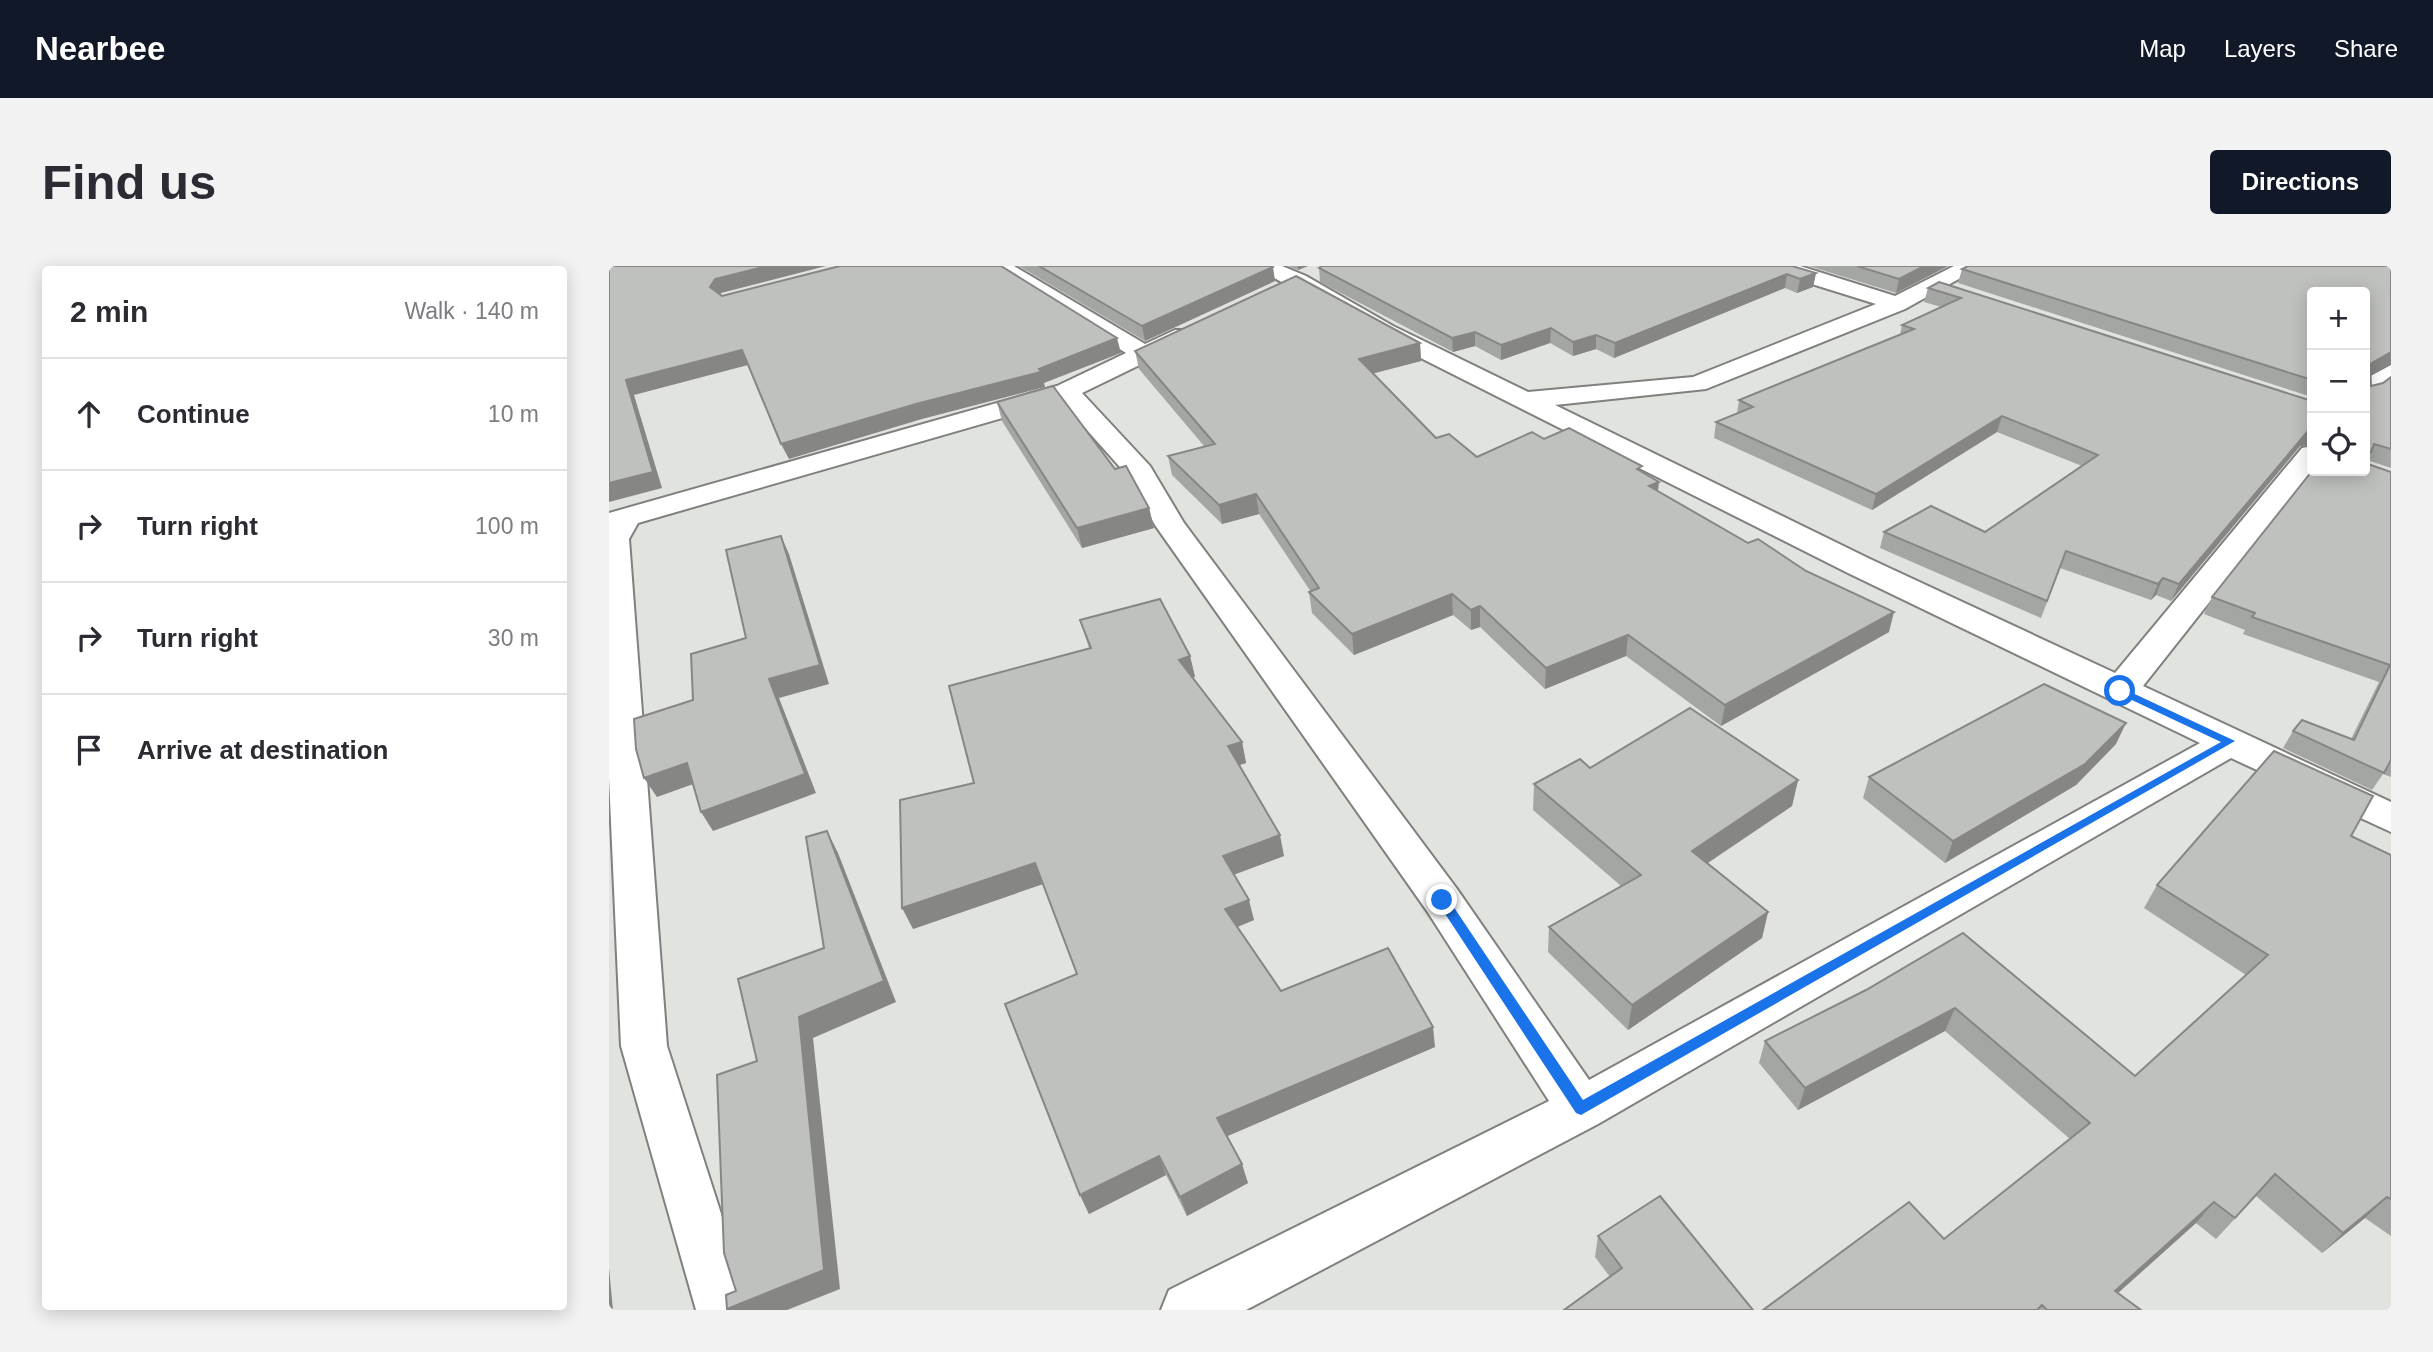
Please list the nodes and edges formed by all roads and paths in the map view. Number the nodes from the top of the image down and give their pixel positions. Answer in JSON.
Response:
{"nodes":[{"id":1,"x":999,"y":266,"type":"edge"},
{"id":2,"x":1264,"y":266,"type":"edge"},
{"id":3,"x":1778,"y":266,"type":"edge"},
{"id":4,"x":1971,"y":266,"type":"edge"},
{"id":5,"x":1309,"y":276,"type":"junction"},
{"id":6,"x":1935,"y":286,"type":"junction"},
{"id":7,"x":1274,"y":292,"type":"edge"},
{"id":8,"x":1962,"y":295,"type":"edge"},
{"id":9,"x":1897,"y":304,"type":"junction"},
{"id":10,"x":1203,"y":326,"type":"edge"},
{"id":11,"x":1144,"y":354,"type":"junction"},
{"id":12,"x":2391,"y":372,"type":"edge"},
{"id":13,"x":2370,"y":387,"type":"edge"},
{"id":14,"x":1066,"y":391,"type":"junction"},
{"id":15,"x":1524,"y":400,"type":"junction"},
{"id":16,"x":2307,"y":460,"type":"edge"},
{"id":17,"x":618,"y":520,"type":"edge"},
{"id":18,"x":2120,"y":691,"type":"junction"},
{"id":19,"x":2230,"y":741,"type":"junction"},
{"id":20,"x":2391,"y":818,"type":"edge"},
{"id":21,"x":1581,"y":1109,"type":"junction"},
{"id":22,"x":724,"y":1310,"type":"edge"},
{"id":23,"x":1189,"y":1310,"type":"edge"}],
"edges":[{"from":1,"to":11,"type":"street"},
{"from":2,"to":5,"type":"street"},
{"from":3,"to":9,"type":"street"},
{"from":4,"to":6,"type":"street"},
{"from":5,"to":7,"type":"street"},
{"from":5,"to":15,"type":"street"},
{"from":6,"to":8,"type":"street"},
{"from":6,"to":9,"type":"street"},
{"from":9,"to":15,"type":"street"},
{"from":10,"to":11,"type":"street"},
{"from":11,"to":14,"type":"street"},
{"from":12,"to":13,"type":"street"},
{"from":14,"to":17,"type":"street"},
{"from":14,"to":21,"type":"street"},
{"from":15,"to":18,"type":"street"},
{"from":16,"to":18,"type":"street"},
{"from":17,"to":22,"type":"street"},
{"from":18,"to":19,"type":"street"},
{"from":19,"to":20,"type":"street"},
{"from":19,"to":21,"type":"street"},
{"from":21,"to":23,"type":"street"}]}
